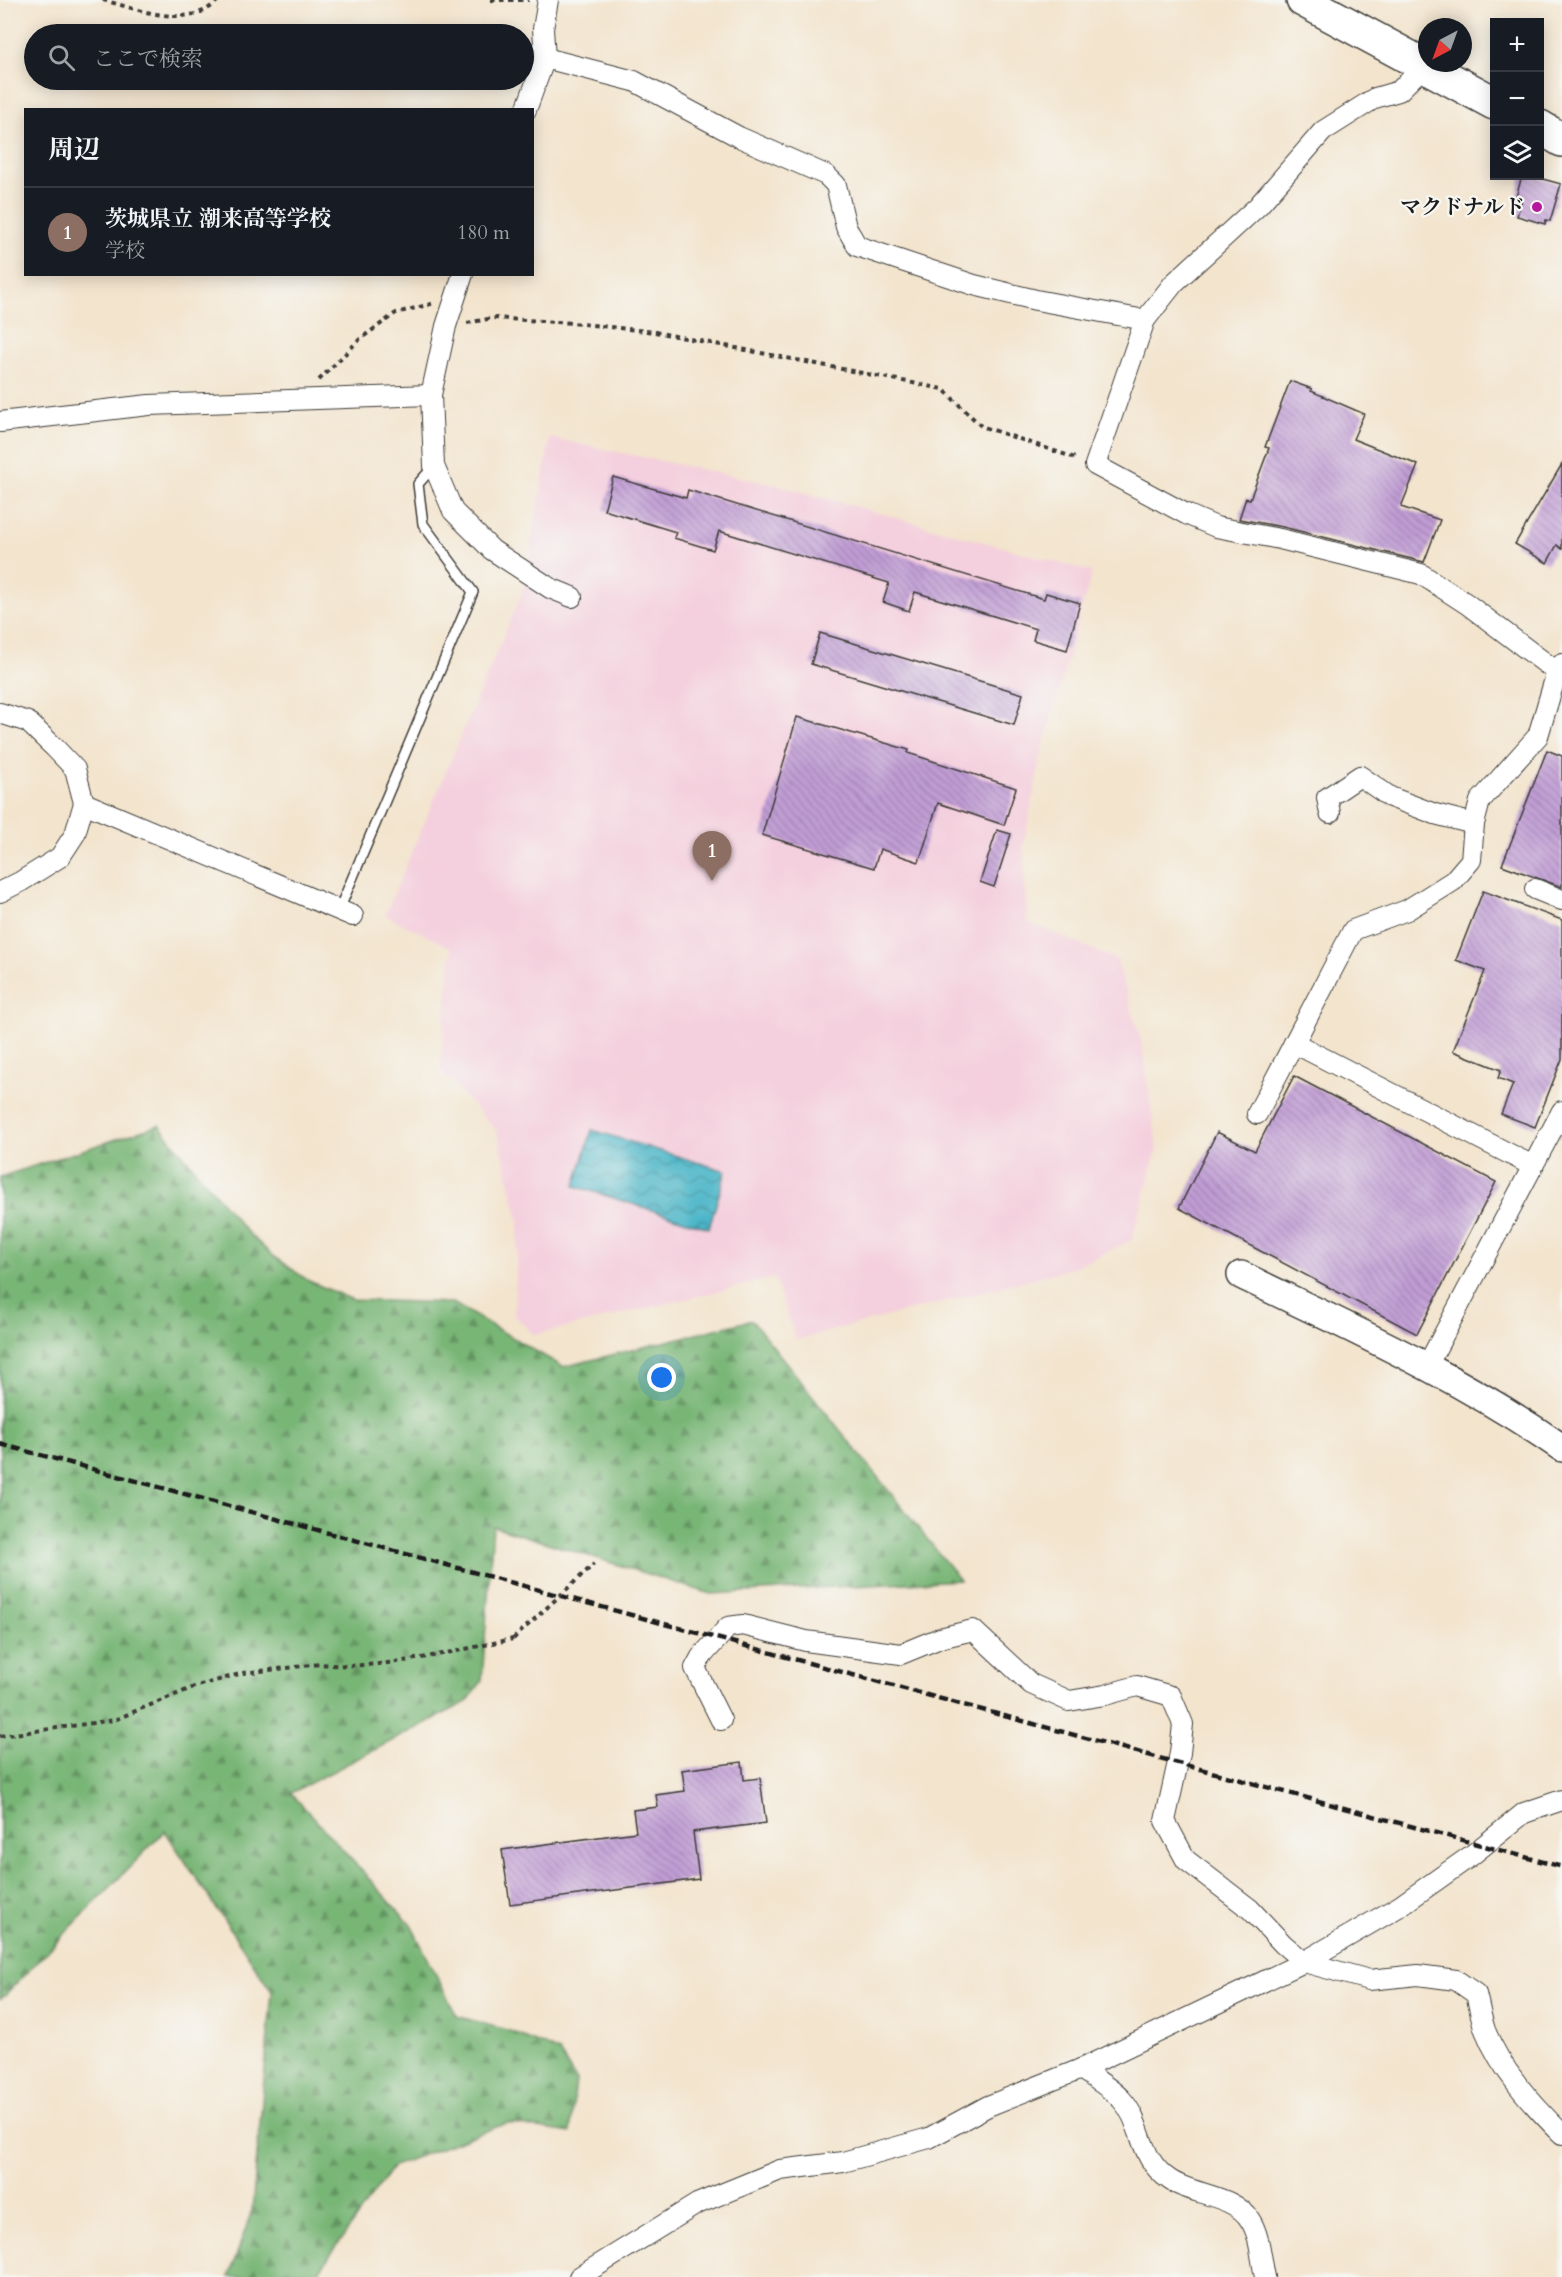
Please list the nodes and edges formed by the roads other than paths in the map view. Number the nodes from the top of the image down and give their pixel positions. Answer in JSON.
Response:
{"nodes":[{"id":1,"x":548,"y":0,"type":"edge"},
{"id":2,"x":1303,"y":0,"type":"edge"},
{"id":3,"x":545,"y":58,"type":"junction"},
{"id":4,"x":1418,"y":61,"type":"edge"},
{"id":5,"x":1418,"y":72,"type":"edge"},
{"id":6,"x":1438,"y":72,"type":"edge"},
{"id":7,"x":534,"y":88,"type":"edge"},
{"id":8,"x":533,"y":90,"type":"edge"},
{"id":9,"x":1490,"y":101,"type":"edge"},
{"id":10,"x":527,"y":108,"type":"edge"},
{"id":11,"x":1544,"y":130,"type":"edge"},
{"id":12,"x":1562,"y":140,"type":"edge"},
{"id":13,"x":463,"y":276,"type":"edge"},
{"id":14,"x":1145,"y":320,"type":"junction"},
{"id":15,"x":431,"y":395,"type":"junction"},
{"id":16,"x":0,"y":422,"type":"edge"},
{"id":17,"x":434,"y":466,"type":"junction"},
{"id":18,"x":572,"y":597,"type":"dead end"},
{"id":19,"x":1559,"y":668,"type":"edge"},
{"id":20,"x":0,"y":713,"type":"edge"},
{"id":21,"x":84,"y":803,"type":"junction"},
{"id":22,"x":1330,"y":813,"type":"dead end"},
{"id":23,"x":1474,"y":824,"type":"junction"},
{"id":24,"x":1535,"y":889,"type":"dead end"},
{"id":25,"x":0,"y":892,"type":"edge"},
{"id":26,"x":1562,"y":900,"type":"edge"},
{"id":27,"x":346,"y":913,"type":"joint"},
{"id":28,"x":1294,"y":1043,"type":"junction"},
{"id":29,"x":1562,"y":1111,"type":"edge"},
{"id":30,"x":1257,"y":1114,"type":"dead end"},
{"id":31,"x":1533,"y":1166,"type":"junction"},
{"id":32,"x":1241,"y":1275,"type":"dead end"},
{"id":33,"x":1427,"y":1366,"type":"junction"},
{"id":34,"x":1562,"y":1448,"type":"edge"},
{"id":35,"x":721,"y":1720,"type":"dead end"},
{"id":36,"x":1562,"y":1800,"type":"edge"},
{"id":37,"x":1304,"y":1962,"type":"junction"},
{"id":38,"x":1081,"y":2068,"type":"junction"},
{"id":39,"x":1562,"y":2134,"type":"edge"},
{"id":40,"x":579,"y":2277,"type":"edge"},
{"id":41,"x":1265,"y":2277,"type":"edge"}],
"edges":[{"from":1,"to":3,"type":"street"},
{"from":2,"to":4,"type":"highway"},
{"from":3,"to":7,"type":"street"},
{"from":3,"to":14,"type":"street"},
{"from":5,"to":14,"type":"street"},
{"from":6,"to":9,"type":"highway"},
{"from":8,"to":10,"type":"street"},
{"from":11,"to":12,"type":"highway"},
{"from":13,"to":15,"type":"street"},
{"from":14,"to":19,"type":"street"},
{"from":15,"to":16,"type":"street"},
{"from":15,"to":17,"type":"street"},
{"from":17,"to":18,"type":"street"},
{"from":17,"to":27,"type":"lane"},
{"from":19,"to":23,"type":"street"},
{"from":20,"to":21,"type":"street"},
{"from":21,"to":25,"type":"street"},
{"from":21,"to":27,"type":"street"},
{"from":22,"to":23,"type":"street"},
{"from":23,"to":28,"type":"street"},
{"from":24,"to":26,"type":"street"},
{"from":28,"to":30,"type":"street"},
{"from":28,"to":31,"type":"street"},
{"from":29,"to":31,"type":"street"},
{"from":31,"to":33,"type":"street"},
{"from":32,"to":33,"type":"street"},
{"from":33,"to":34,"type":"street"},
{"from":35,"to":37,"type":"street"},
{"from":36,"to":37,"type":"street"},
{"from":37,"to":38,"type":"street"},
{"from":37,"to":39,"type":"street"},
{"from":38,"to":40,"type":"street"},
{"from":38,"to":41,"type":"street"}]}
